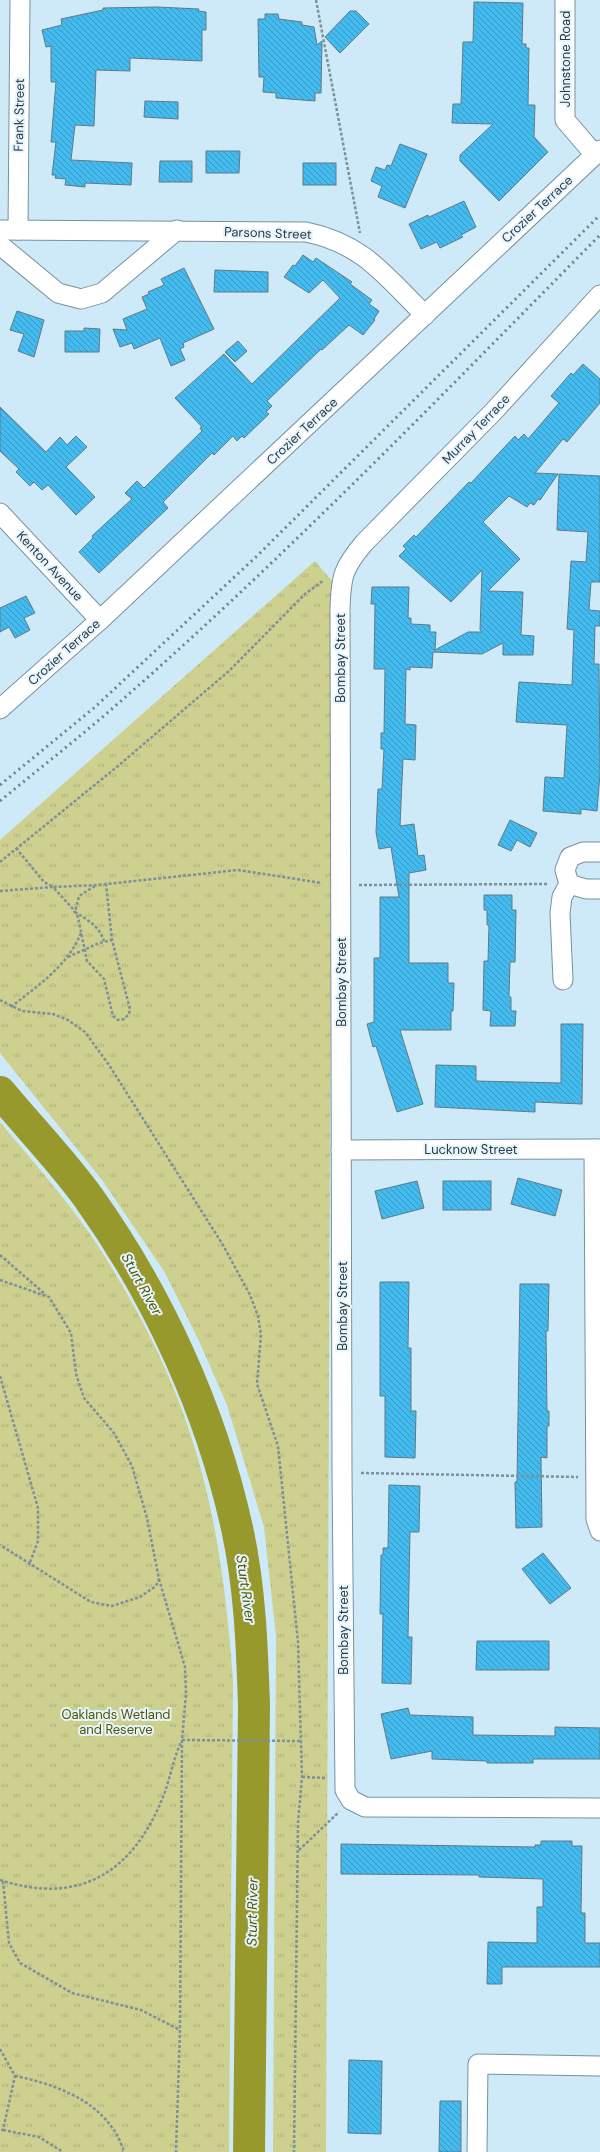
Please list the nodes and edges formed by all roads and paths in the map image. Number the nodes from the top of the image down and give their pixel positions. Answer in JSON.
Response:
{"nodes":[{"id":1,"x":20,"y":0,"type":"edge"},
{"id":2,"x":316,"y":0,"type":"edge"},
{"id":3,"x":565,"y":0,"type":"edge"},
{"id":4,"x":597,"y":152,"type":"edge"},
{"id":5,"x":9,"y":230,"type":"edge"},
{"id":6,"x":177,"y":230,"type":"junction"},
{"id":7,"x":0,"y":245,"type":"edge"},
{"id":8,"x":365,"y":256,"type":"junction"},
{"id":9,"x":600,"y":295,"type":"edge"},
{"id":10,"x":425,"y":315,"type":"junction"},
{"id":11,"x":0,"y":513,"type":"edge"},
{"id":12,"x":350,"y":561,"type":"junction"},
{"id":13,"x":100,"y":620,"type":"junction"},
{"id":14,"x":0,"y":709,"type":"edge"},
{"id":15,"x":16,"y":848,"type":"junction"},
{"id":16,"x":600,"y":852,"type":"edge"},
{"id":17,"x":0,"y":862,"type":"edge"},
{"id":18,"x":106,"y":884,"type":"junction"},
{"id":19,"x":570,"y":884,"type":"junction"},
{"id":20,"x":97,"y":885,"type":"junction"},
{"id":21,"x":341,"y":886,"type":"junction"},
{"id":22,"x":53,"y":888,"type":"junction"},
{"id":23,"x":600,"y":890,"type":"edge"},
{"id":24,"x":0,"y":891,"type":"edge"},
{"id":25,"x":75,"y":912,"type":"junction"},
{"id":26,"x":81,"y":933,"type":"junction"},
{"id":27,"x":112,"y":940,"type":"junction"},
{"id":28,"x":104,"y":942,"type":"junction"},
{"id":29,"x":84,"y":949,"type":"junction"},
{"id":30,"x":68,"y":957,"type":"junction"},
{"id":31,"x":563,"y":980,"type":"dead end"},
{"id":32,"x":0,"y":1000,"type":"edge"},
{"id":33,"x":10,"y":1007,"type":"junction"},
{"id":34,"x":597,"y":1149,"type":"edge"},
{"id":35,"x":342,"y":1150,"type":"junction"},
{"id":36,"x":0,"y":1255,"type":"edge"},
{"id":37,"x":0,"y":1280,"type":"edge"},
{"id":38,"x":49,"y":1297,"type":"junction"},
{"id":39,"x":0,"y":1376,"type":"edge"},
{"id":40,"x":342,"y":1472,"type":"junction"},
{"id":41,"x":595,"y":1478,"type":"junction"},
{"id":42,"x":600,"y":1531,"type":"edge"},
{"id":43,"x":0,"y":1545,"type":"edge"},
{"id":44,"x":29,"y":1565,"type":"junction"},
{"id":45,"x":160,"y":1579,"type":"junction"},
{"id":46,"x":182,"y":1740,"type":"junction"},
{"id":47,"x":301,"y":1741,"type":"junction"},
{"id":48,"x":302,"y":1777,"type":"junction"},
{"id":49,"x":332,"y":1778,"type":"dead end"},
{"id":50,"x":351,"y":1800,"type":"junction"},
{"id":51,"x":600,"y":1808,"type":"edge"},
{"id":52,"x":298,"y":1850,"type":"junction"},
{"id":53,"x":2,"y":1881,"type":"edge"},
{"id":54,"x":180,"y":2030,"type":"junction"},
{"id":55,"x":0,"y":2049,"type":"edge"},
{"id":56,"x":600,"y":2066,"type":"edge"},
{"id":57,"x":15,"y":2076,"type":"junction"},
{"id":58,"x":1,"y":2130,"type":"edge"},
{"id":59,"x":63,"y":2152,"type":"edge"},
{"id":60,"x":124,"y":2152,"type":"edge"},
{"id":61,"x":176,"y":2152,"type":"edge"},
{"id":62,"x":294,"y":2152,"type":"edge"},
{"id":63,"x":477,"y":2152,"type":"edge"}],
"edges":[{"from":1,"to":5,"type":"street","name":"Frank Street"},
{"from":2,"to":8,"type":"path"},
{"from":3,"to":4,"type":"street","name":"Johnstone Road"},
{"from":4,"to":10,"type":"street","name":"Crozier Terrace"},
{"from":5,"to":6,"type":"street","name":"Parsons Street"},
{"from":6,"to":7,"type":"street"},
{"from":6,"to":8,"type":"street","name":"Parsons Street"},
{"from":8,"to":10,"type":"street","name":"Parsons Street"},
{"from":9,"to":12,"type":"street","name":"Murray Terrace"},
{"from":10,"to":13,"type":"street","name":"Crozier Terrace"},
{"from":11,"to":13,"type":"street","name":"Kenton Avenue"},
{"from":12,"to":15,"type":"path"},
{"from":12,"to":21,"type":"street","name":"Bombay Street"},
{"from":13,"to":14,"type":"street","name":"Crozier Terrace"},
{"from":15,"to":17,"type":"path"},
{"from":15,"to":22,"type":"path"},
{"from":16,"to":19,"type":"street"},
{"from":18,"to":20,"type":"path"},
{"from":18,"to":21,"type":"path"},
{"from":18,"to":27,"type":"path"},
{"from":19,"to":21,"type":"path"},
{"from":19,"to":23,"type":"street"},
{"from":19,"to":31,"type":"street"},
{"from":20,"to":22,"type":"path"},
{"from":20,"to":25,"type":"path"},
{"from":21,"to":35,"type":"street","name":"Bombay Street"},
{"from":22,"to":24,"type":"path"},
{"from":22,"to":25,"type":"path"},
{"from":25,"to":26,"type":"path"},
{"from":25,"to":28,"type":"path"},
{"from":26,"to":29,"type":"path"},
{"from":26,"to":30,"type":"path"},
{"from":27,"to":28,"type":"path"},
{"from":27,"to":29,"type":"path"},
{"from":28,"to":29,"type":"path"},
{"from":29,"to":30,"type":"path"},
{"from":30,"to":33,"type":"path"},
{"from":32,"to":33,"type":"path"},
{"from":33,"to":47,"type":"path"},
{"from":34,"to":35,"type":"street","name":"Lucknow Street"},
{"from":34,"to":41,"type":"street"},
{"from":35,"to":40,"type":"street","name":"Bombay Street"},
{"from":36,"to":38,"type":"path"},
{"from":37,"to":38,"type":"path"},
{"from":38,"to":45,"type":"path"},
{"from":39,"to":44,"type":"path"},
{"from":40,"to":41,"type":"path"},
{"from":40,"to":50,"type":"street","name":"Bombay Street"},
{"from":41,"to":42,"type":"street"},
{"from":43,"to":44,"type":"path"},
{"from":44,"to":45,"type":"path"},
{"from":45,"to":46,"type":"path"},
{"from":46,"to":47,"type":"path"},
{"from":46,"to":53,"type":"path"},
{"from":46,"to":54,"type":"path"},
{"from":47,"to":48,"type":"path"},
{"from":48,"to":49,"type":"path"},
{"from":48,"to":52,"type":"path"},
{"from":50,"to":51,"type":"street"},
{"from":50,"to":52,"type":"path"},
{"from":52,"to":62,"type":"path"},
{"from":53,"to":54,"type":"path"},
{"from":54,"to":61,"type":"path"},
{"from":55,"to":57,"type":"path"},
{"from":56,"to":63,"type":"street"},
{"from":57,"to":58,"type":"path"},
{"from":57,"to":60,"type":"path"},
{"from":58,"to":59,"type":"path"}]}
